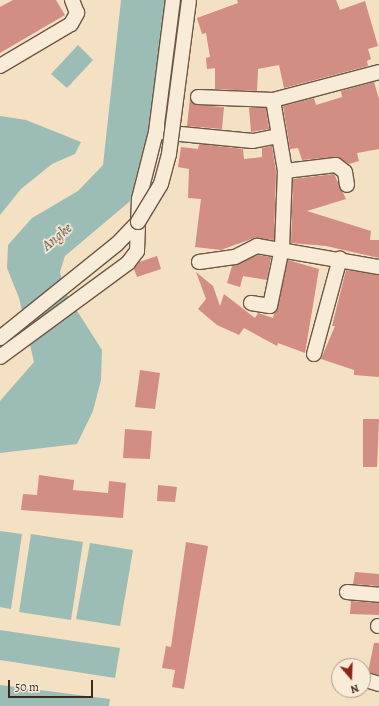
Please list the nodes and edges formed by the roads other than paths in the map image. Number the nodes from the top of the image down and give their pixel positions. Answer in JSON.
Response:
{"nodes":[{"id":1,"x":72,"y":0,"type":"edge"},
{"id":2,"x":173,"y":0,"type":"edge"},
{"id":3,"x":189,"y":0,"type":"edge"},
{"id":4,"x":0,"y":66,"type":"edge"},
{"id":5,"x":379,"y":72,"type":"edge"},
{"id":6,"x":198,"y":97,"type":"dead end"},
{"id":7,"x":274,"y":100,"type":"junction"},
{"id":8,"x":156,"y":132,"type":"junction"},
{"id":9,"x":278,"y":136,"type":"junction"},
{"id":10,"x":285,"y":171,"type":"junction"},
{"id":11,"x":346,"y":185,"type":"dead end"},
{"id":12,"x":282,"y":248,"type":"junction"},
{"id":13,"x":340,"y":258,"type":"junction"},
{"id":14,"x":199,"y":262,"type":"dead end"},
{"id":15,"x":379,"y":267,"type":"edge"},
{"id":16,"x":251,"y":303,"type":"dead end"},
{"id":17,"x":0,"y":338,"type":"edge"},
{"id":18,"x":314,"y":354,"type":"dead end"},
{"id":19,"x":3,"y":356,"type":"edge"},
{"id":20,"x":347,"y":592,"type":"dead end"},
{"id":21,"x":379,"y":595,"type":"edge"}],
"edges":[{"from":1,"to":4,"type":"street"},
{"from":2,"to":8,"type":"street"},
{"from":3,"to":17,"type":"street","bridge":true},
{"from":5,"to":7,"type":"street"},
{"from":6,"to":7,"type":"street"},
{"from":7,"to":9,"type":"street"},
{"from":8,"to":9,"type":"street"},
{"from":8,"to":19,"type":"street"},
{"from":9,"to":10,"type":"street"},
{"from":10,"to":11,"type":"street"},
{"from":10,"to":12,"type":"street"},
{"from":12,"to":13,"type":"street"},
{"from":12,"to":14,"type":"street"},
{"from":12,"to":16,"type":"street"},
{"from":13,"to":15,"type":"street"},
{"from":13,"to":18,"type":"street"},
{"from":20,"to":21,"type":"street"}]}
